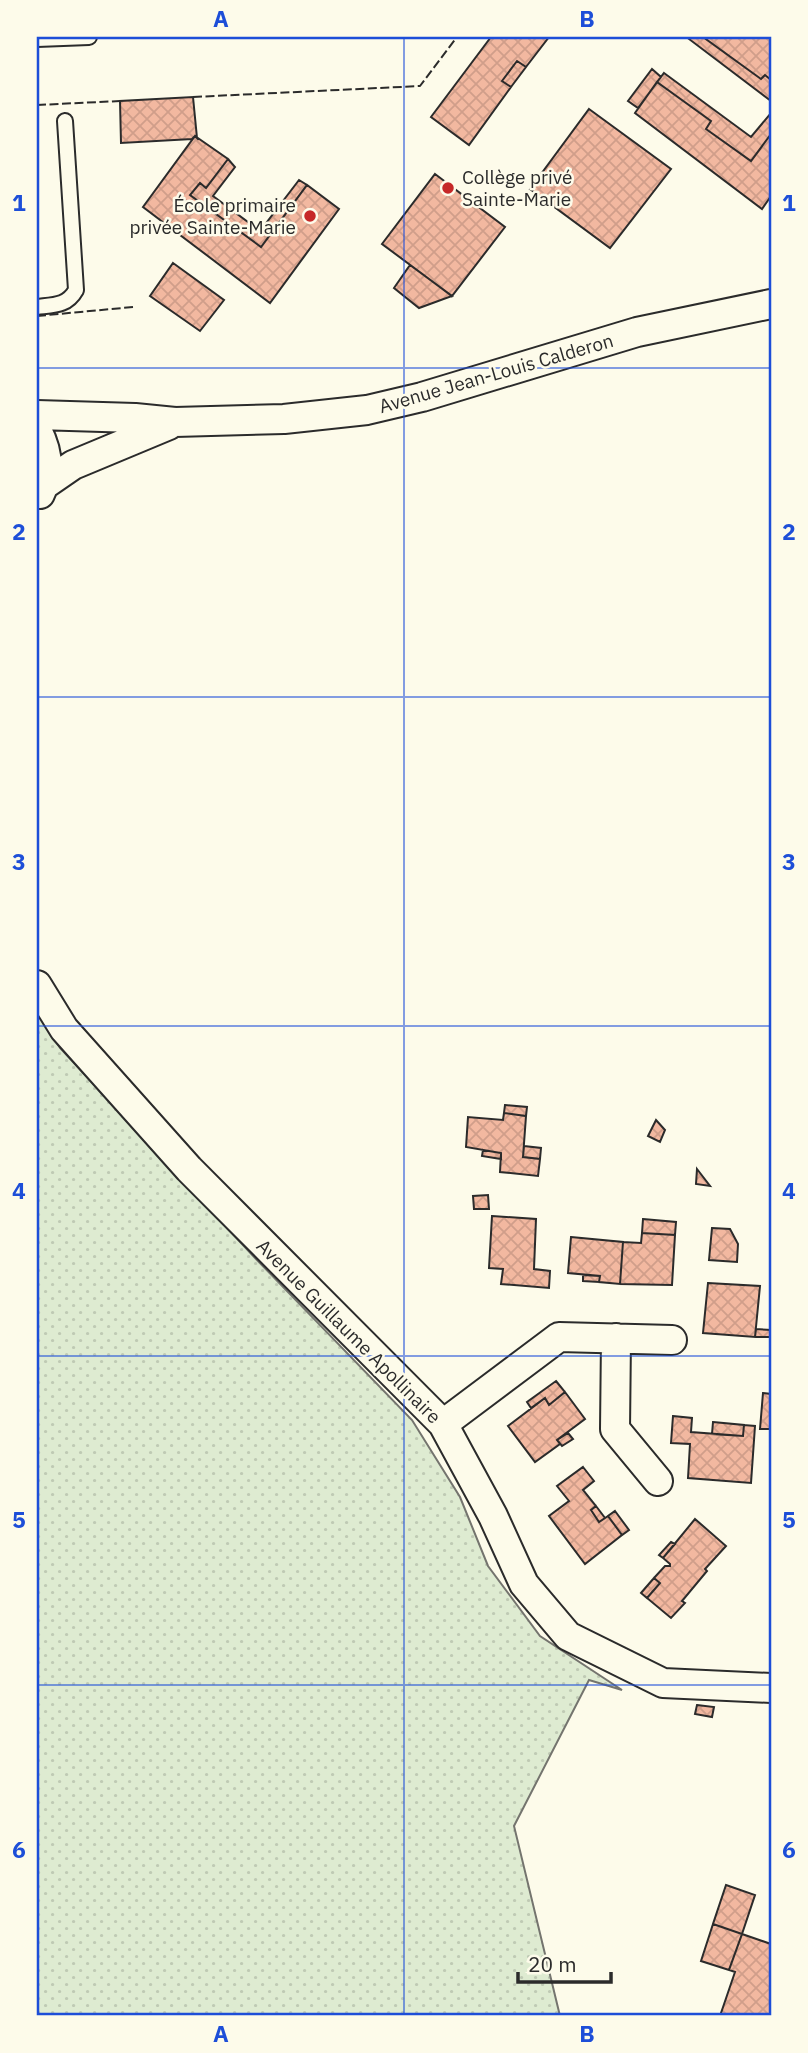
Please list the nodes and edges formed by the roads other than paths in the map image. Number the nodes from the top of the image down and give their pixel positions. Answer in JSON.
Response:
{"nodes":[{"id":1,"x":89,"y":37,"type":"edge"},
{"id":2,"x":37,"y":39,"type":"edge"},
{"id":3,"x":65,"y":121,"type":"dead end"},
{"id":4,"x":771,"y":304,"type":"edge"},
{"id":5,"x":37,"y":307,"type":"edge"},
{"id":6,"x":37,"y":415,"type":"edge"},
{"id":7,"x":175,"y":422,"type":"junction"},
{"id":8,"x":37,"y":430,"type":"edge"},
{"id":9,"x":41,"y":493,"type":"edge"},
{"id":10,"x":37,"y":985,"type":"edge"},
{"id":11,"x":616,"y":1338,"type":"junction"},
{"id":12,"x":672,"y":1340,"type":"dead end"},
{"id":13,"x":443,"y":1424,"type":"junction"},
{"id":14,"x":658,"y":1481,"type":"dead end"},
{"id":15,"x":771,"y":1688,"type":"edge"}],
"edges":[{"from":1,"to":2,"type":"lane"},
{"from":3,"to":5,"type":"lane"},
{"from":4,"to":7,"type":"street","name":"Avenue Jean-Louis Calderon"},
{"from":6,"to":7,"type":"street","name":"Avenue Jean-Louis Calderon"},
{"from":7,"to":9,"type":"street","name":"Avenue Jean-Louis Calderon"},
{"from":8,"to":9,"type":"street","name":"Avenue Jean-Louis Calderon"},
{"from":10,"to":13,"type":"street","name":"Avenue Guillaume Apollinaire"},
{"from":11,"to":12,"type":"street"},
{"from":11,"to":13,"type":"street"},
{"from":11,"to":14,"type":"street"},
{"from":13,"to":15,"type":"street","name":"Avenue Guillaume Apollinaire"}]}
